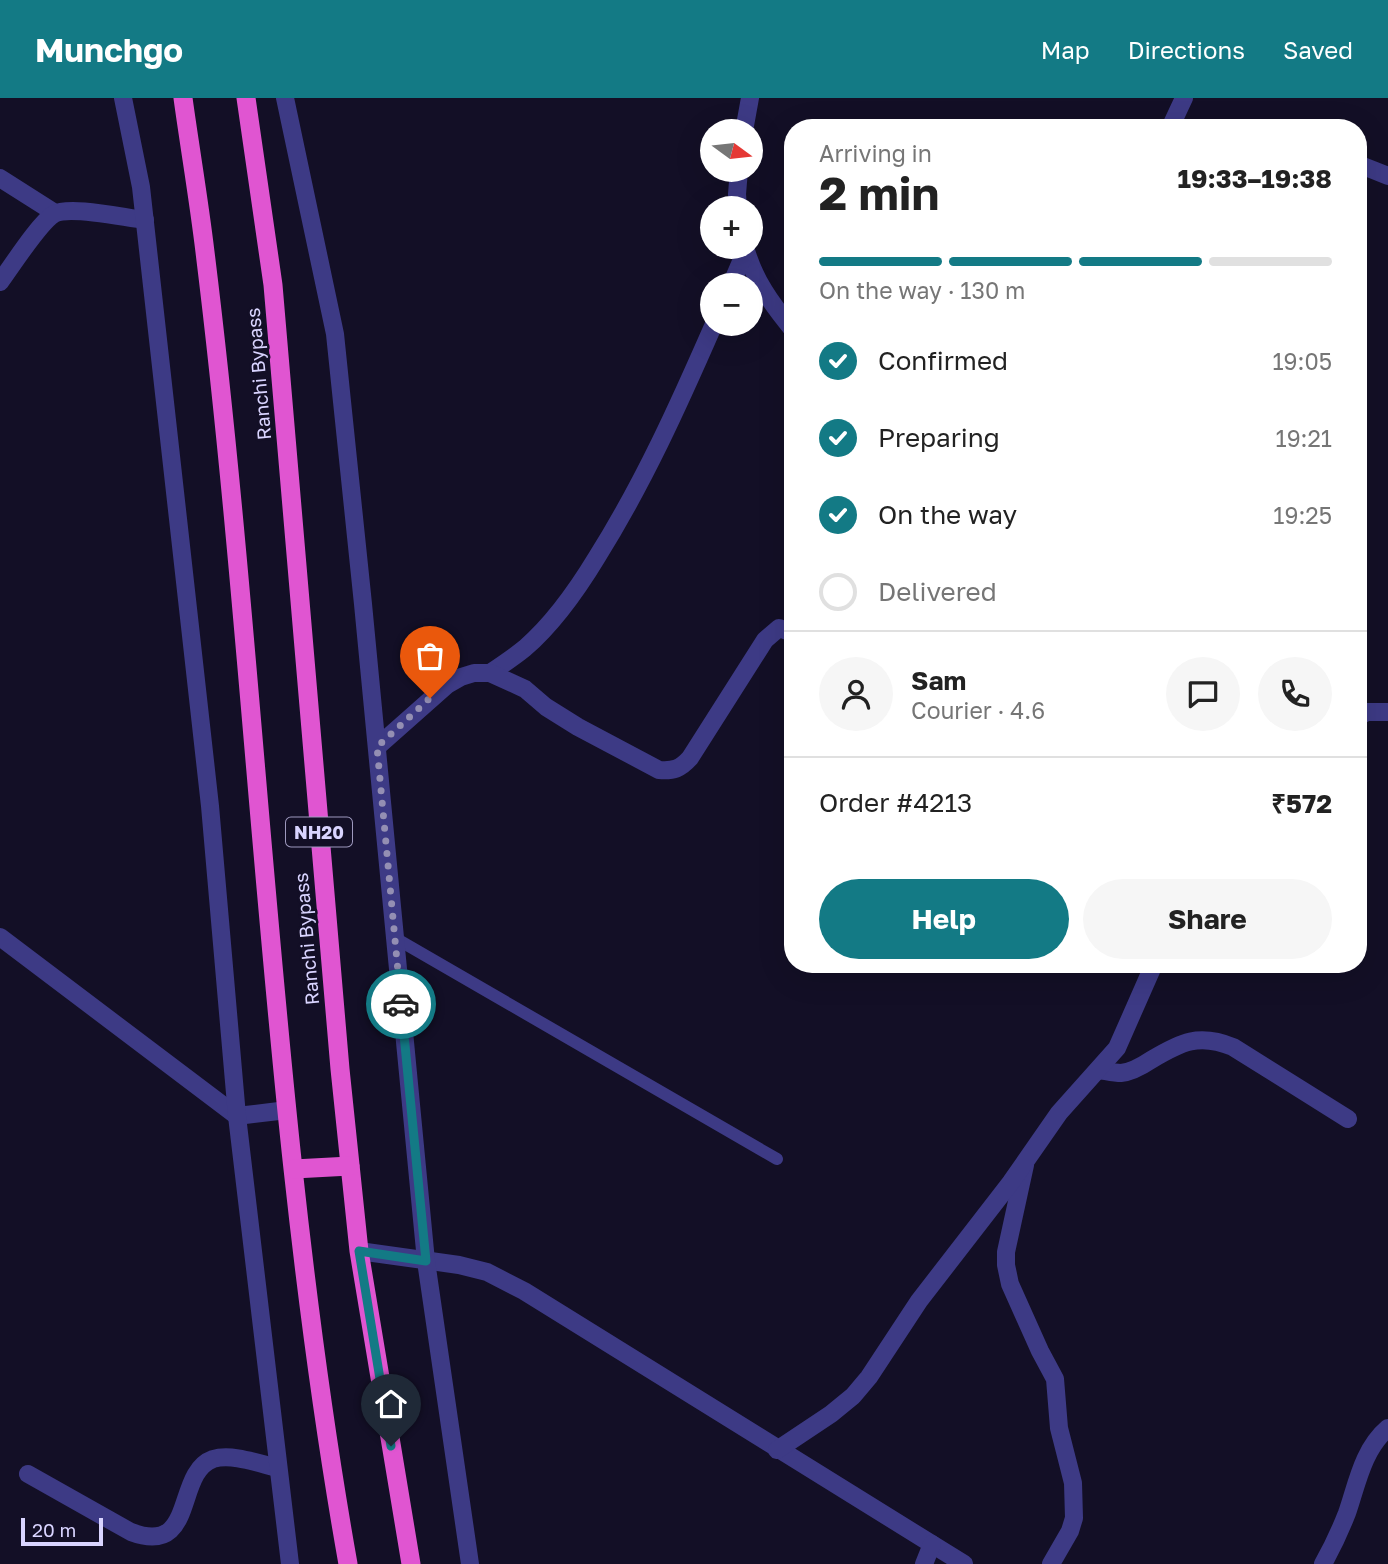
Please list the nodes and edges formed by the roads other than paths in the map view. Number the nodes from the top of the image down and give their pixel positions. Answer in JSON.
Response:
{"nodes":[{"id":1,"x":123,"y":98,"type":"edge"},
{"id":2,"x":183,"y":98,"type":"edge"},
{"id":3,"x":246,"y":98,"type":"edge"},
{"id":4,"x":285,"y":98,"type":"edge"},
{"id":5,"x":750,"y":98,"type":"edge"},
{"id":6,"x":1184,"y":98,"type":"edge"},
{"id":7,"x":746,"y":119,"type":"edge"},
{"id":8,"x":1174,"y":119,"type":"edge"},
{"id":9,"x":1367,"y":168,"type":"edge"},
{"id":10,"x":1388,"y":176,"type":"edge"},
{"id":11,"x":0,"y":178,"type":"edge"},
{"id":12,"x":55,"y":213,"type":"junction"},
{"id":13,"x":145,"y":220,"type":"junction"},
{"id":14,"x":748,"y":259,"type":"edge"},
{"id":15,"x":0,"y":282,"type":"edge"},
{"id":16,"x":784,"y":319,"type":"edge"},
{"id":17,"x":709,"y":336,"type":"edge"},
{"id":18,"x":784,"y":630,"type":"edge"},
{"id":19,"x":490,"y":673,"type":"junction"},
{"id":20,"x":1367,"y":712,"type":"edge"},
{"id":21,"x":1388,"y":712,"type":"edge"},
{"id":22,"x":377,"y":747,"type":"junction"},
{"id":23,"x":0,"y":937,"type":"edge"},
{"id":24,"x":395,"y":938,"type":"junction"},
{"id":25,"x":1150,"y":973,"type":"edge"},
{"id":26,"x":1099,"y":1070,"type":"junction"},
{"id":27,"x":287,"y":1110,"type":"junction"},
{"id":28,"x":237,"y":1116,"type":"junction"},
{"id":29,"x":1348,"y":1119,"type":"dead end"},
{"id":30,"x":1027,"y":1158,"type":"junction"},
{"id":31,"x":777,"y":1159,"type":"dead end"},
{"id":32,"x":350,"y":1166,"type":"junction"},
{"id":33,"x":294,"y":1169,"type":"junction"},
{"id":34,"x":359,"y":1251,"type":"junction"},
{"id":35,"x":426,"y":1261,"type":"junction"},
{"id":36,"x":1388,"y":1428,"type":"edge"},
{"id":37,"x":777,"y":1450,"type":"junction"},
{"id":38,"x":278,"y":1468,"type":"junction"},
{"id":39,"x":28,"y":1474,"type":"dead end"},
{"id":40,"x":932,"y":1544,"type":"junction"},
{"id":41,"x":290,"y":1564,"type":"edge"},
{"id":42,"x":348,"y":1564,"type":"edge"},
{"id":43,"x":411,"y":1564,"type":"edge"},
{"id":44,"x":470,"y":1564,"type":"edge"},
{"id":45,"x":924,"y":1564,"type":"edge"},
{"id":46,"x":964,"y":1564,"type":"edge"},
{"id":47,"x":1051,"y":1564,"type":"edge"},
{"id":48,"x":1323,"y":1564,"type":"edge"}],
"edges":[{"from":1,"to":13,"type":"street"},
{"from":2,"to":27,"type":"highway","name":"Ranchi Bypass","number":"NH20"},
{"from":3,"to":32,"type":"highway","name":"Ranchi Bypass","number":"NH20"},
{"from":4,"to":22,"type":"street"},
{"from":5,"to":7,"type":"street"},
{"from":6,"to":8,"type":"street"},
{"from":9,"to":10,"type":"street"},
{"from":11,"to":12,"type":"street"},
{"from":12,"to":13,"type":"street"},
{"from":12,"to":15,"type":"street"},
{"from":13,"to":28,"type":"street"},
{"from":14,"to":16,"type":"street"},
{"from":17,"to":19,"type":"street"},
{"from":18,"to":19,"type":"street"},
{"from":19,"to":22,"type":"street"},
{"from":20,"to":21,"type":"street"},
{"from":22,"to":24,"type":"street"},
{"from":23,"to":28,"type":"street"},
{"from":24,"to":31,"type":"lane"},
{"from":24,"to":35,"type":"street"},
{"from":25,"to":26,"type":"street"},
{"from":26,"to":29,"type":"street"},
{"from":26,"to":30,"type":"street"},
{"from":27,"to":28,"type":"street"},
{"from":27,"to":33,"type":"highway","name":"Ranchi Bypass","number":"NH20"},
{"from":28,"to":38,"type":"street"},
{"from":30,"to":37,"type":"street"},
{"from":30,"to":47,"type":"street"},
{"from":32,"to":33,"type":"highway"},
{"from":32,"to":34,"type":"highway","name":"Ranchi Bypass","number":"NH20"},
{"from":33,"to":42,"type":"highway","name":"Ranchi Bypass","number":"NH20"},
{"from":34,"to":35,"type":"street"},
{"from":34,"to":43,"type":"highway","name":"Ranchi Bypass","number":"NH20"},
{"from":35,"to":37,"type":"street"},
{"from":35,"to":44,"type":"street"},
{"from":36,"to":48,"type":"street"},
{"from":37,"to":40,"type":"street"},
{"from":38,"to":39,"type":"street"},
{"from":38,"to":41,"type":"street"},
{"from":40,"to":45,"type":"street"},
{"from":40,"to":46,"type":"street"}]}
